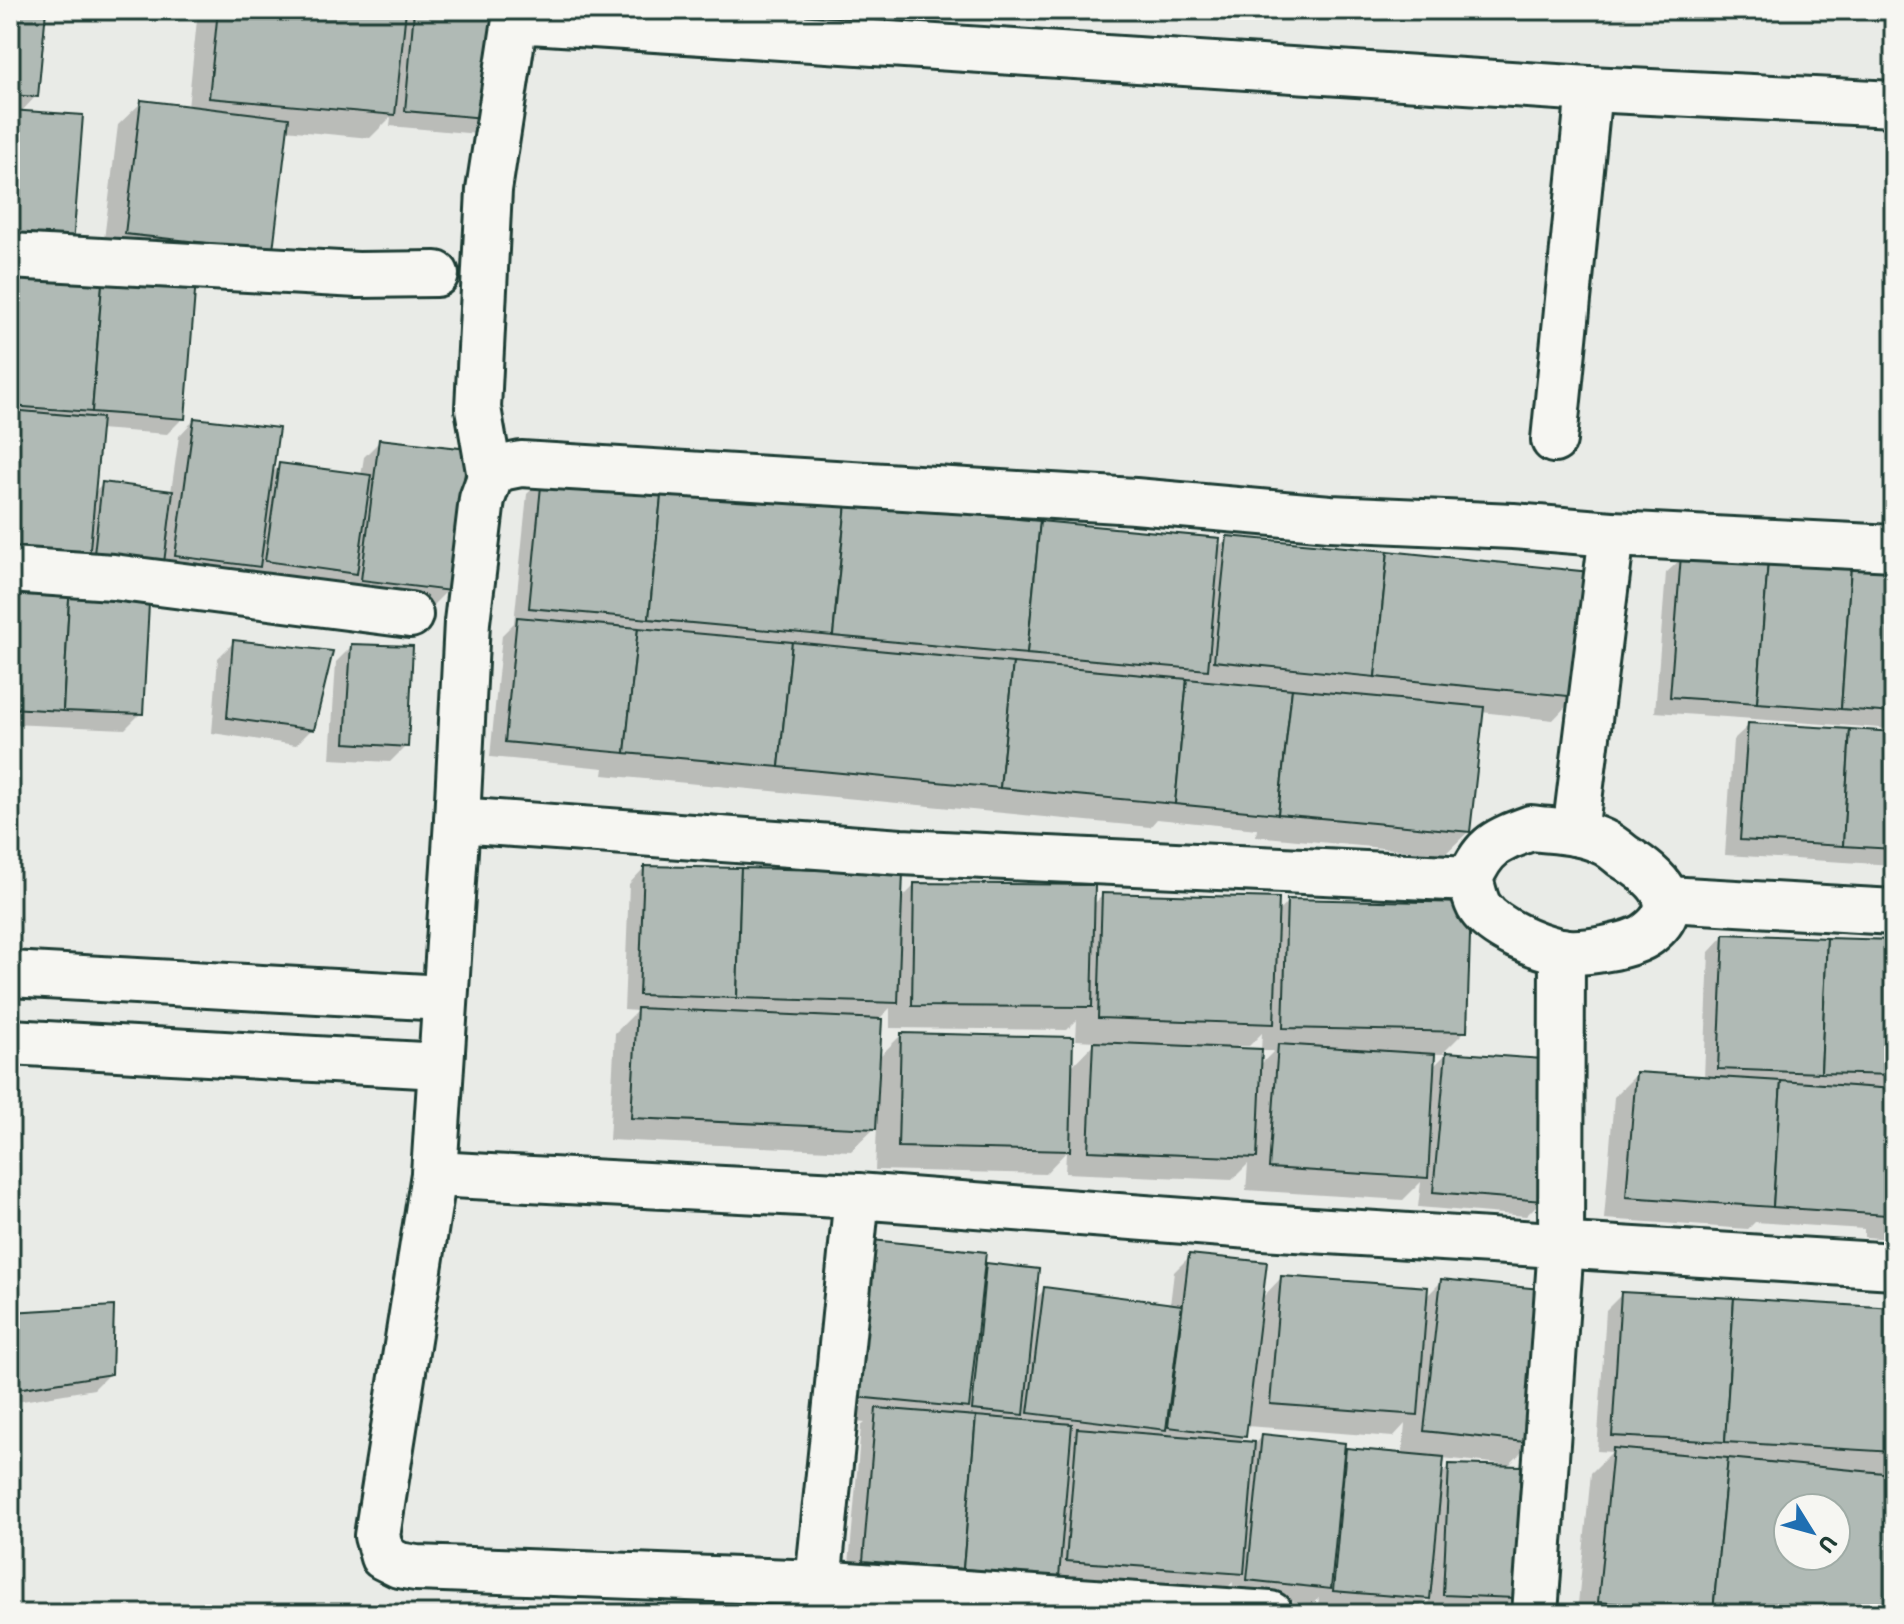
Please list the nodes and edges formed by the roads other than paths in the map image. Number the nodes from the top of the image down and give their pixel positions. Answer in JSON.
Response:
{"nodes":[{"id":1,"x":1589,"y":89,"type":"junction"},
{"id":2,"x":1894,"y":104,"type":"edge"},
{"id":3,"x":10,"y":256,"type":"edge"},
{"id":4,"x":436,"y":274,"type":"dead end"},
{"id":5,"x":1554,"y":440,"type":"dead end"},
{"id":6,"x":490,"y":477,"type":"junction"},
{"id":7,"x":1612,"y":534,"type":"junction"},
{"id":8,"x":1894,"y":548,"type":"edge"},
{"id":9,"x":10,"y":570,"type":"edge"},
{"id":10,"x":410,"y":615,"type":"dead end"},
{"id":11,"x":457,"y":820,"type":"junction"},
{"id":12,"x":1575,"y":833,"type":"junction"},
{"id":13,"x":1470,"y":879,"type":"junction"},
{"id":14,"x":1667,"y":899,"type":"junction"},
{"id":15,"x":1894,"y":912,"type":"edge"},
{"id":16,"x":1562,"y":951,"type":"junction"},
{"id":17,"x":10,"y":974,"type":"edge"},
{"id":18,"x":444,"y":998,"type":"junction"},
{"id":19,"x":10,"y":1042,"type":"edge"},
{"id":20,"x":440,"y":1066,"type":"junction"},
{"id":21,"x":434,"y":1174,"type":"junction"},
{"id":22,"x":857,"y":1196,"type":"junction"},
{"id":23,"x":1561,"y":1245,"type":"junction"},
{"id":24,"x":1894,"y":1266,"type":"edge"},
{"id":25,"x":818,"y":1583,"type":"junction"},
{"id":26,"x":1270,"y":1614,"type":"edge"},
{"id":27,"x":1535,"y":1614,"type":"edge"}],
"edges":[{"from":1,"to":2,"type":"street"},
{"from":1,"to":5,"type":"street"},
{"from":1,"to":6,"type":"street"},
{"from":3,"to":4,"type":"street"},
{"from":6,"to":7,"type":"street"},
{"from":6,"to":11,"type":"street"},
{"from":7,"to":8,"type":"street"},
{"from":7,"to":12,"type":"street"},
{"from":9,"to":10,"type":"street"},
{"from":11,"to":13,"type":"street"},
{"from":11,"to":18,"type":"street"},
{"from":12,"to":13,"type":"street"},
{"from":12,"to":14,"type":"street"},
{"from":13,"to":16,"type":"street"},
{"from":14,"to":15,"type":"street"},
{"from":14,"to":16,"type":"street"},
{"from":16,"to":23,"type":"street"},
{"from":17,"to":18,"type":"street"},
{"from":18,"to":20,"type":"street"},
{"from":19,"to":20,"type":"street"},
{"from":20,"to":21,"type":"street"},
{"from":21,"to":22,"type":"street"},
{"from":21,"to":25,"type":"street"},
{"from":22,"to":23,"type":"street"},
{"from":22,"to":25,"type":"street"},
{"from":23,"to":24,"type":"street"},
{"from":23,"to":27,"type":"street"},
{"from":25,"to":26,"type":"street"}]}
